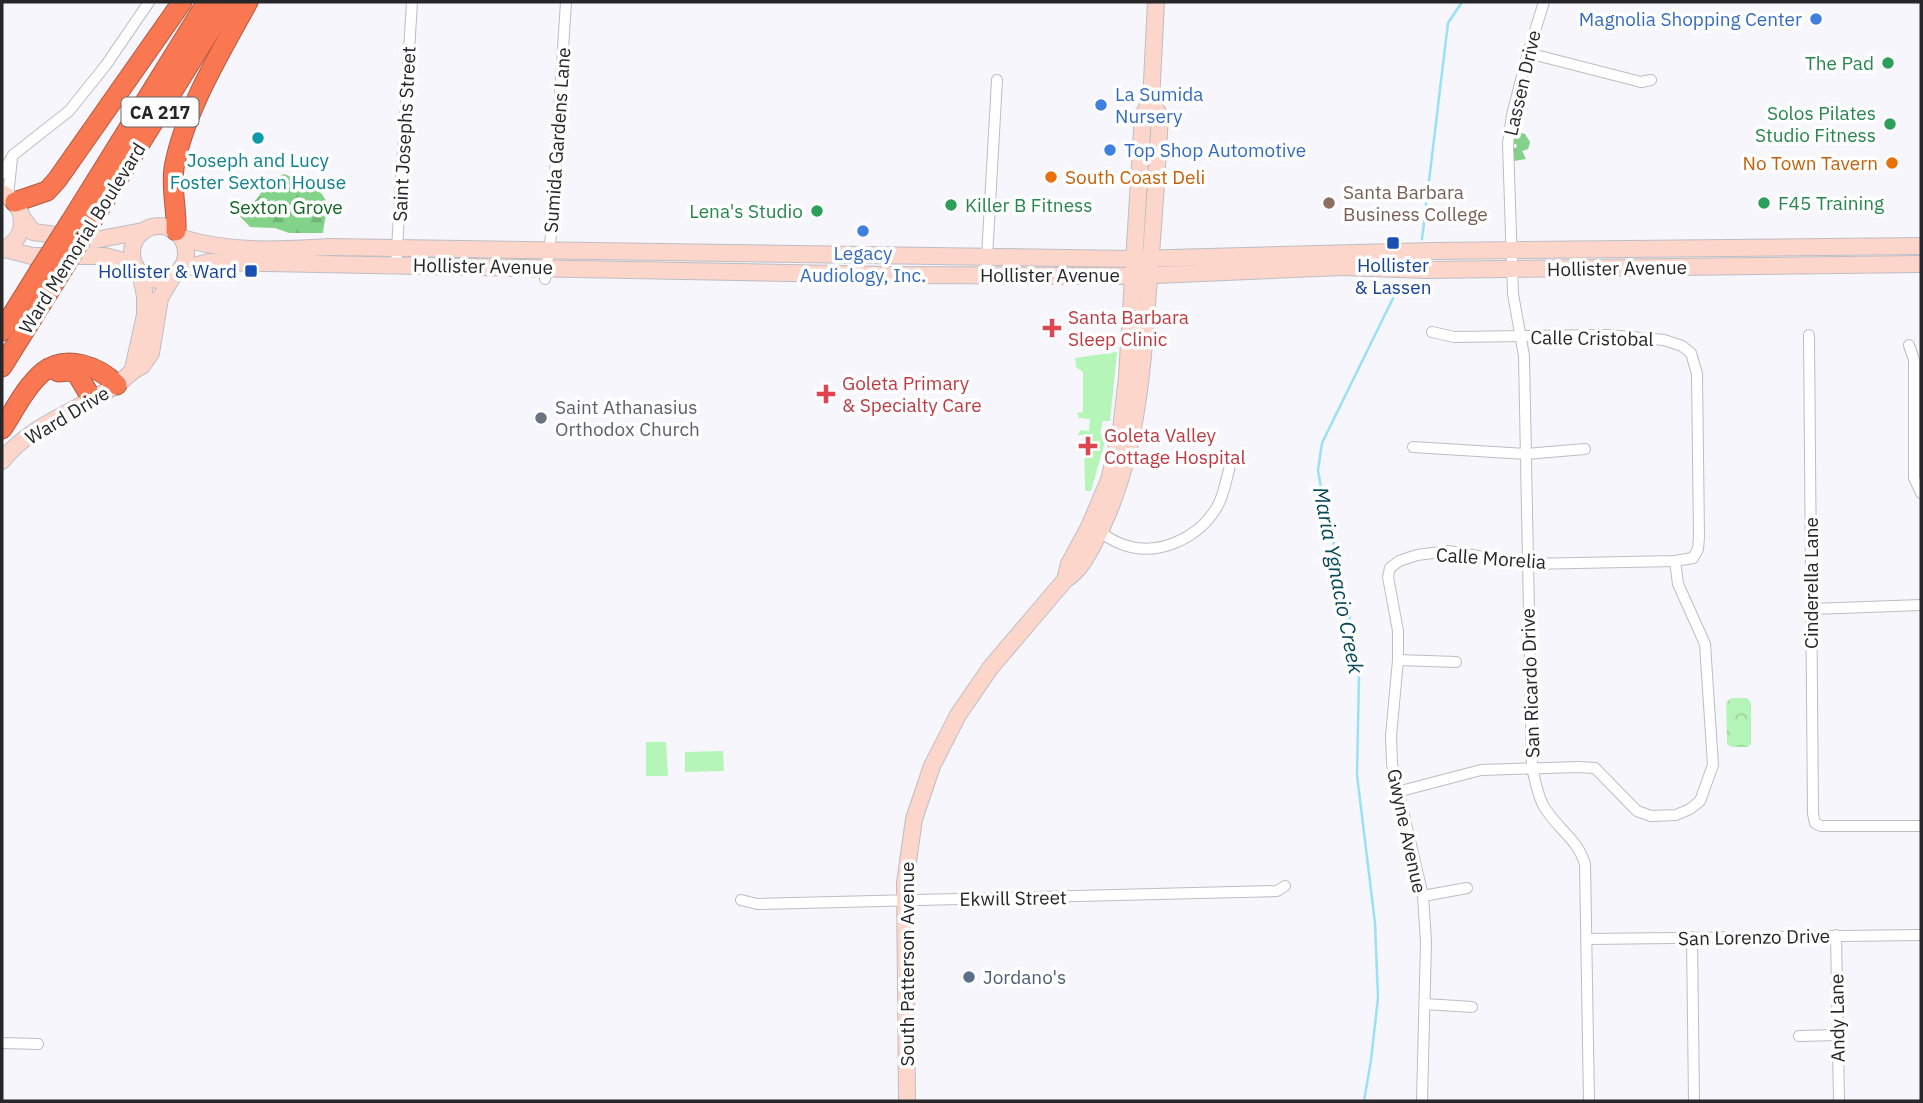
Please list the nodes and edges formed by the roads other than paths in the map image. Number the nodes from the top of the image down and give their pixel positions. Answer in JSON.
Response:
{"nodes":[{"id":1,"x":149,"y":2,"type":"edge"},
{"id":2,"x":183,"y":2,"type":"edge"},
{"id":3,"x":206,"y":2,"type":"edge"},
{"id":4,"x":228,"y":2,"type":"edge"},
{"id":5,"x":248,"y":2,"type":"edge"},
{"id":6,"x":412,"y":2,"type":"edge"},
{"id":7,"x":566,"y":2,"type":"edge"},
{"id":8,"x":1156,"y":2,"type":"edge"},
{"id":9,"x":1544,"y":2,"type":"edge"},
{"id":10,"x":1528,"y":53,"type":"junction"},
{"id":11,"x":997,"y":80,"type":"dead end"},
{"id":12,"x":1651,"y":80,"type":"dead end"},
{"id":13,"x":1151,"y":101,"type":"junction"},
{"id":14,"x":13,"y":155,"type":"junction"},
{"id":15,"x":2,"y":174,"type":"edge"},
{"id":16,"x":12,"y":202,"type":"edge"},
{"id":17,"x":143,"y":231,"type":"junction"},
{"id":18,"x":179,"y":234,"type":"junction"},
{"id":19,"x":1921,"y":246,"type":"edge"},
{"id":20,"x":397,"y":248,"type":"junction"},
{"id":21,"x":4,"y":249,"type":"edge"},
{"id":22,"x":549,"y":250,"type":"junction"},
{"id":23,"x":1511,"y":250,"type":"junction"},
{"id":24,"x":986,"y":257,"type":"junction"},
{"id":25,"x":1134,"y":259,"type":"junction"},
{"id":26,"x":1151,"y":259,"type":"junction"},
{"id":27,"x":1921,"y":264,"type":"edge"},
{"id":28,"x":396,"y":265,"type":"junction"},
{"id":29,"x":137,"y":268,"type":"junction"},
{"id":30,"x":1512,"y":269,"type":"junction"},
{"id":31,"x":177,"y":273,"type":"junction"},
{"id":32,"x":546,"y":273,"type":"junction"},
{"id":33,"x":986,"y":275,"type":"junction"},
{"id":34,"x":1133,"y":276,"type":"junction"},
{"id":35,"x":1150,"y":276,"type":"junction"},
{"id":36,"x":2,"y":331,"type":"edge"},
{"id":37,"x":1432,"y":332,"type":"dead end"},
{"id":38,"x":1809,"y":335,"type":"dead end"},
{"id":39,"x":1520,"y":336,"type":"junction"},
{"id":40,"x":1690,"y":337,"type":"dead end"},
{"id":41,"x":1909,"y":345,"type":"dead end"},
{"id":42,"x":1682,"y":346,"type":"junction"},
{"id":43,"x":2,"y":367,"type":"edge"},
{"id":44,"x":133,"y":369,"type":"junction"},
{"id":45,"x":38,"y":380,"type":"junction"},
{"id":46,"x":117,"y":384,"type":"junction"},
{"id":47,"x":92,"y":399,"type":"junction"},
{"id":48,"x":2,"y":429,"type":"edge"},
{"id":49,"x":1412,"y":447,"type":"dead end"},
{"id":50,"x":1586,"y":449,"type":"dead end"},
{"id":51,"x":1526,"y":454,"type":"junction"},
{"id":52,"x":2,"y":461,"type":"edge"},
{"id":53,"x":1230,"y":466,"type":"dead end"},
{"id":54,"x":1921,"y":493,"type":"edge"},
{"id":55,"x":1100,"y":532,"type":"junction"},
{"id":56,"x":1675,"y":561,"type":"junction"},
{"id":57,"x":1393,"y":564,"type":"joint"},
{"id":58,"x":1527,"y":564,"type":"junction"},
{"id":59,"x":1065,"y":580,"type":"junction"},
{"id":60,"x":1921,"y":605,"type":"edge"},
{"id":61,"x":1812,"y":609,"type":"junction"},
{"id":62,"x":1398,"y":660,"type":"junction"},
{"id":63,"x":1457,"y":662,"type":"dead end"},
{"id":64,"x":1532,"y":767,"type":"junction"},
{"id":65,"x":1397,"y":792,"type":"junction"},
{"id":66,"x":1921,"y":826,"type":"edge"},
{"id":67,"x":1285,"y":886,"type":"dead end"},
{"id":68,"x":1467,"y":888,"type":"dead end"},
{"id":69,"x":1423,"y":896,"type":"junction"},
{"id":70,"x":741,"y":900,"type":"dead end"},
{"id":71,"x":904,"y":901,"type":"junction"},
{"id":72,"x":1836,"y":935,"type":"junction"},
{"id":73,"x":1921,"y":935,"type":"edge"},
{"id":74,"x":1692,"y":937,"type":"junction"},
{"id":75,"x":1587,"y":940,"type":"junction"},
{"id":76,"x":1424,"y":1004,"type":"junction"},
{"id":77,"x":1472,"y":1007,"type":"dead end"},
{"id":78,"x":1838,"y":1035,"type":"junction"},
{"id":79,"x":1799,"y":1036,"type":"dead end"},
{"id":80,"x":2,"y":1043,"type":"edge"},
{"id":81,"x":38,"y":1044,"type":"dead end"},
{"id":82,"x":907,"y":1101,"type":"edge"},
{"id":83,"x":1422,"y":1101,"type":"edge"},
{"id":84,"x":1589,"y":1101,"type":"edge"},
{"id":85,"x":1694,"y":1101,"type":"edge"},
{"id":86,"x":1839,"y":1101,"type":"edge"}],
"edges":[{"from":1,"to":14,"type":"street"},
{"from":2,"to":16,"type":"highway"},
{"from":3,"to":36,"type":"highway","name":"Ward Memorial Boulevard","number":"CA 217","bridge":true},
{"from":4,"to":43,"type":"highway","name":"Ward Memorial Boulevard","number":"CA 217","bridge":true},
{"from":5,"to":18,"type":"highway"},
{"from":6,"to":20,"type":"street","name":"Saint Josephs Street"},
{"from":7,"to":22,"type":"street","name":"Sumida Gardens Lane"},
{"from":8,"to":13,"type":"main road","name":"South Patterson Avenue"},
{"from":9,"to":10,"type":"street","name":"Lassen Drive"},
{"from":10,"to":12,"type":"street"},
{"from":10,"to":23,"type":"street","name":"Lassen Drive"},
{"from":11,"to":24,"type":"street"},
{"from":13,"to":25,"type":"main road","name":"South Patterson Avenue"},
{"from":13,"to":26,"type":"main road","name":"South Patterson Avenue"},
{"from":14,"to":15,"type":"street"},
{"from":14,"to":16,"type":"street"},
{"from":16,"to":17,"type":"main road"},
{"from":16,"to":21,"type":"main road"},
{"from":17,"to":18,"type":"main road"},
{"from":17,"to":29,"type":"main road"},
{"from":18,"to":20,"type":"main road","name":"Hollister Avenue"},
{"from":18,"to":31,"type":"main road"},
{"from":19,"to":23,"type":"main road","name":"Hollister Avenue"},
{"from":20,"to":22,"type":"main road","name":"Hollister Avenue"},
{"from":20,"to":28,"type":"street","name":"Saint Josephs Street"},
{"from":21,"to":29,"type":"main road"},
{"from":22,"to":24,"type":"main road","name":"Hollister Avenue"},
{"from":22,"to":32,"type":"street","name":"Sumida Gardens Lane"},
{"from":23,"to":26,"type":"main road","name":"Hollister Avenue"},
{"from":23,"to":30,"type":"street","name":"San Ricardo Drive"},
{"from":24,"to":25,"type":"main road","name":"Hollister Avenue"},
{"from":24,"to":33,"type":"street"},
{"from":25,"to":26,"type":"main road","name":"Hollister Avenue"},
{"from":25,"to":34,"type":"main road","name":"South Patterson Avenue"},
{"from":26,"to":35,"type":"main road","name":"South Patterson Avenue"},
{"from":27,"to":30,"type":"main road","name":"Hollister Avenue"},
{"from":28,"to":31,"type":"main road","name":"Hollister Avenue"},
{"from":28,"to":32,"type":"main road","name":"Hollister Avenue"},
{"from":29,"to":31,"type":"main road"},
{"from":29,"to":44,"type":"main road"},
{"from":30,"to":35,"type":"main road","name":"Hollister Avenue"},
{"from":30,"to":39,"type":"street","name":"San Ricardo Drive"},
{"from":31,"to":44,"type":"main road","name":"Ward Drive"},
{"from":32,"to":33,"type":"main road","name":"Hollister Avenue"},
{"from":33,"to":34,"type":"main road","name":"Hollister Avenue"},
{"from":34,"to":35,"type":"main road","name":"Hollister Avenue"},
{"from":34,"to":59,"type":"main road","name":"South Patterson Avenue"},
{"from":35,"to":55,"type":"main road","name":"South Patterson Avenue"},
{"from":37,"to":39,"type":"street","name":"Calle Cristobal"},
{"from":38,"to":61,"type":"street","name":"Cinderella Lane"},
{"from":39,"to":42,"type":"street","name":"Calle Cristobal"},
{"from":39,"to":51,"type":"street","name":"San Ricardo Drive"},
{"from":40,"to":42,"type":"street"},
{"from":41,"to":54,"type":"street"},
{"from":42,"to":56,"type":"street","name":"Calle Cristobal"},
{"from":44,"to":46,"type":"main road","name":"Ward Drive"},
{"from":45,"to":46,"type":"highway"},
{"from":45,"to":47,"type":"highway"},
{"from":45,"to":48,"type":"highway"},
{"from":46,"to":47,"type":"main road","name":"Ward Drive"},
{"from":47,"to":52,"type":"main road","name":"Ward Drive"},
{"from":49,"to":51,"type":"street"},
{"from":50,"to":51,"type":"street"},
{"from":51,"to":58,"type":"street","name":"San Ricardo Drive"},
{"from":53,"to":55,"type":"street"},
{"from":55,"to":59,"type":"main road","name":"South Patterson Avenue"},
{"from":56,"to":58,"type":"street","name":"Calle Morelia"},
{"from":56,"to":64,"type":"street"},
{"from":57,"to":58,"type":"street","name":"Calle Morelia"},
{"from":57,"to":62,"type":"street","name":"Gwyne Avenue"},
{"from":58,"to":64,"type":"street","name":"San Ricardo Drive"},
{"from":59,"to":71,"type":"main road","name":"South Patterson Avenue"},
{"from":60,"to":61,"type":"street"},
{"from":61,"to":66,"type":"street","name":"Cinderella Lane"},
{"from":62,"to":63,"type":"street"},
{"from":62,"to":65,"type":"street","name":"Gwyne Avenue"},
{"from":64,"to":65,"type":"street"},
{"from":64,"to":75,"type":"street","name":"San Ricardo Drive"},
{"from":65,"to":69,"type":"street","name":"Gwyne Avenue"},
{"from":67,"to":71,"type":"street","name":"Ekwill Street"},
{"from":68,"to":69,"type":"street"},
{"from":69,"to":76,"type":"street","name":"Gwyne Avenue"},
{"from":70,"to":71,"type":"street","name":"Ekwill Street"},
{"from":71,"to":82,"type":"main road","name":"South Patterson Avenue"},
{"from":72,"to":73,"type":"street","name":"San Lorenzo Drive"},
{"from":72,"to":74,"type":"street","name":"San Lorenzo Drive"},
{"from":72,"to":78,"type":"street","name":"Andy Lane"},
{"from":74,"to":75,"type":"street","name":"San Lorenzo Drive"},
{"from":74,"to":85,"type":"street"},
{"from":75,"to":84,"type":"street","name":"San Ricardo Drive"},
{"from":76,"to":77,"type":"street"},
{"from":76,"to":83,"type":"street","name":"Gwyne Avenue"},
{"from":78,"to":79,"type":"street"},
{"from":78,"to":86,"type":"street","name":"Andy Lane"},
{"from":80,"to":81,"type":"street"}]}
